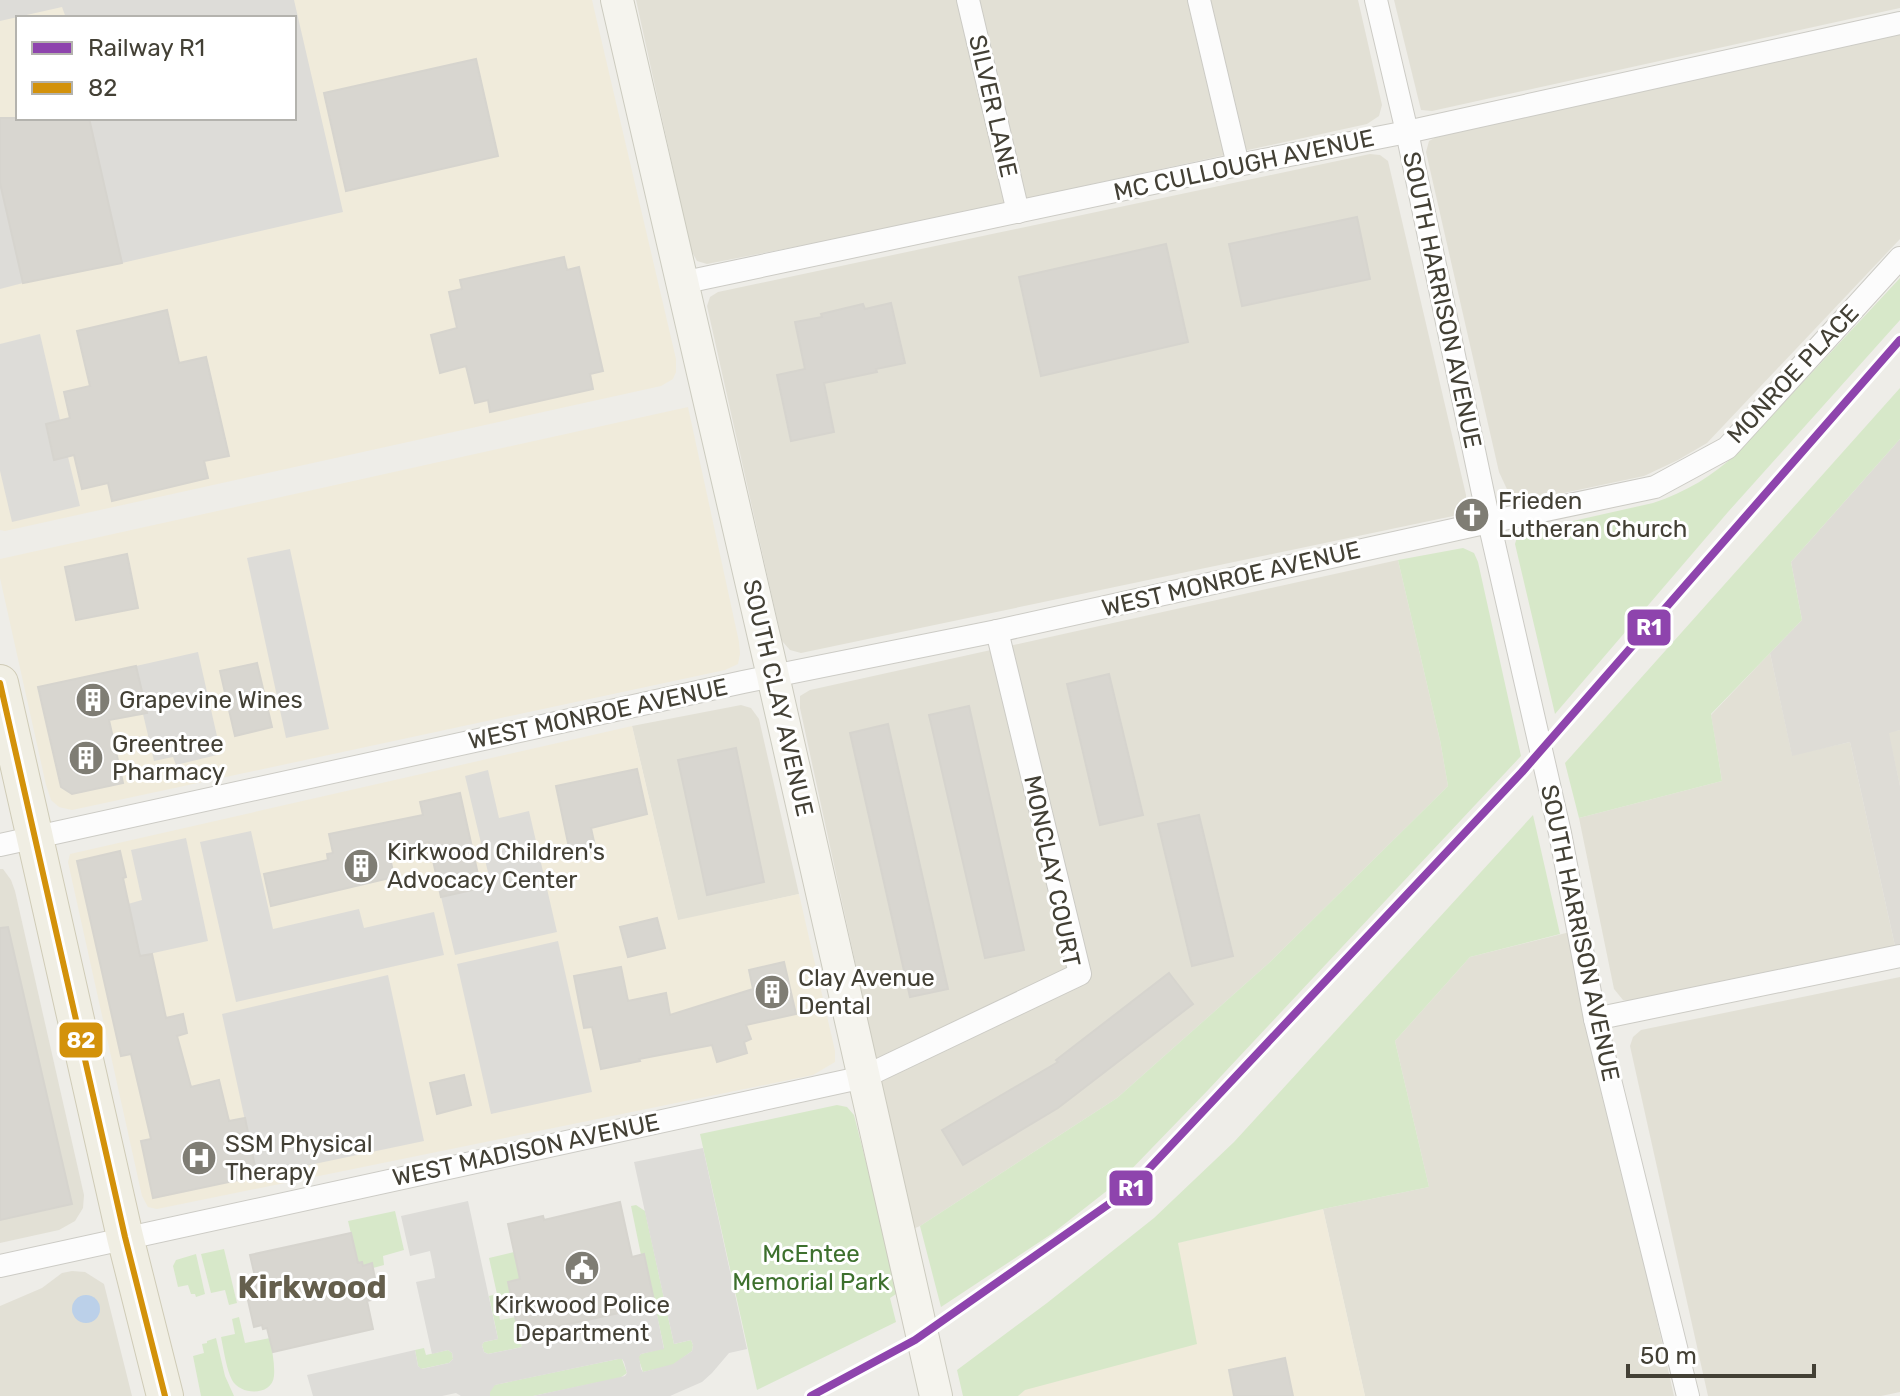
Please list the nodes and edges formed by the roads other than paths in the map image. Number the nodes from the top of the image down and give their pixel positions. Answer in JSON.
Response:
{"nodes":[{"id":1,"x":617,"y":0,"type":"edge"},
{"id":2,"x":968,"y":0,"type":"edge"},
{"id":3,"x":1199,"y":0,"type":"edge"},
{"id":4,"x":1376,"y":0,"type":"edge"},
{"id":5,"x":1900,"y":23,"type":"edge"},
{"id":6,"x":1407,"y":132,"type":"junction"},
{"id":7,"x":1238,"y":165,"type":"junction"},
{"id":8,"x":1018,"y":212,"type":"junction"},
{"id":9,"x":1900,"y":258,"type":"edge"},
{"id":10,"x":681,"y":283,"type":"junction"},
{"id":11,"x":1489,"y":522,"type":"junction"},
{"id":12,"x":997,"y":631,"type":"junction"},
{"id":13,"x":773,"y":676,"type":"junction"},
{"id":14,"x":0,"y":683,"type":"edge"},
{"id":15,"x":35,"y":838,"type":"junction"},
{"id":16,"x":0,"y":845,"type":"edge"},
{"id":17,"x":1900,"y":956,"type":"edge"},
{"id":18,"x":1595,"y":1019,"type":"junction"},
{"id":19,"x":864,"y":1077,"type":"junction"},
{"id":20,"x":125,"y":1237,"type":"junction"},
{"id":21,"x":0,"y":1266,"type":"edge"},
{"id":22,"x":165,"y":1396,"type":"edge"},
{"id":23,"x":936,"y":1396,"type":"edge"},
{"id":24,"x":1688,"y":1396,"type":"edge"}],
"edges":[{"from":1,"to":10,"type":"street","name":"SOUTH CLAY AVENUE"},
{"from":2,"to":8,"type":"street","name":"SILVER LANE"},
{"from":3,"to":7,"type":"street"},
{"from":4,"to":6,"type":"street","name":"SOUTH HARRISON AVENUE"},
{"from":5,"to":6,"type":"street","name":"MC CULLOUGH AVENUE"},
{"from":6,"to":7,"type":"street","name":"MC CULLOUGH AVENUE"},
{"from":6,"to":11,"type":"street","name":"SOUTH HARRISON AVENUE"},
{"from":7,"to":8,"type":"street","name":"MC CULLOUGH AVENUE"},
{"from":8,"to":10,"type":"street","name":"MC CULLOUGH AVENUE"},
{"from":9,"to":11,"type":"street","name":"MONROE PLACE"},
{"from":10,"to":13,"type":"street","name":"SOUTH CLAY AVENUE"},
{"from":11,"to":12,"type":"street","name":"WEST MONROE AVENUE"},
{"from":11,"to":18,"type":"street","name":"SOUTH HARRISON AVENUE"},
{"from":12,"to":13,"type":"street","name":"WEST MONROE AVENUE"},
{"from":12,"to":19,"type":"street","name":"MONCLAY COURT"},
{"from":13,"to":15,"type":"street","name":"WEST MONROE AVENUE"},
{"from":13,"to":19,"type":"street","name":"SOUTH CLAY AVENUE"},
{"from":14,"to":15,"type":"main road"},
{"from":15,"to":16,"type":"street","name":"WEST MONROE AVENUE"},
{"from":15,"to":20,"type":"main road"},
{"from":17,"to":18,"type":"street"},
{"from":18,"to":24,"type":"street","name":"SOUTH HARRISON AVENUE"},
{"from":19,"to":20,"type":"street","name":"WEST MADISON AVENUE"},
{"from":19,"to":23,"type":"street","name":"SOUTH CLAY AVENUE"},
{"from":20,"to":21,"type":"street","name":"WEST MADISON AVENUE"},
{"from":20,"to":22,"type":"main road"}]}
